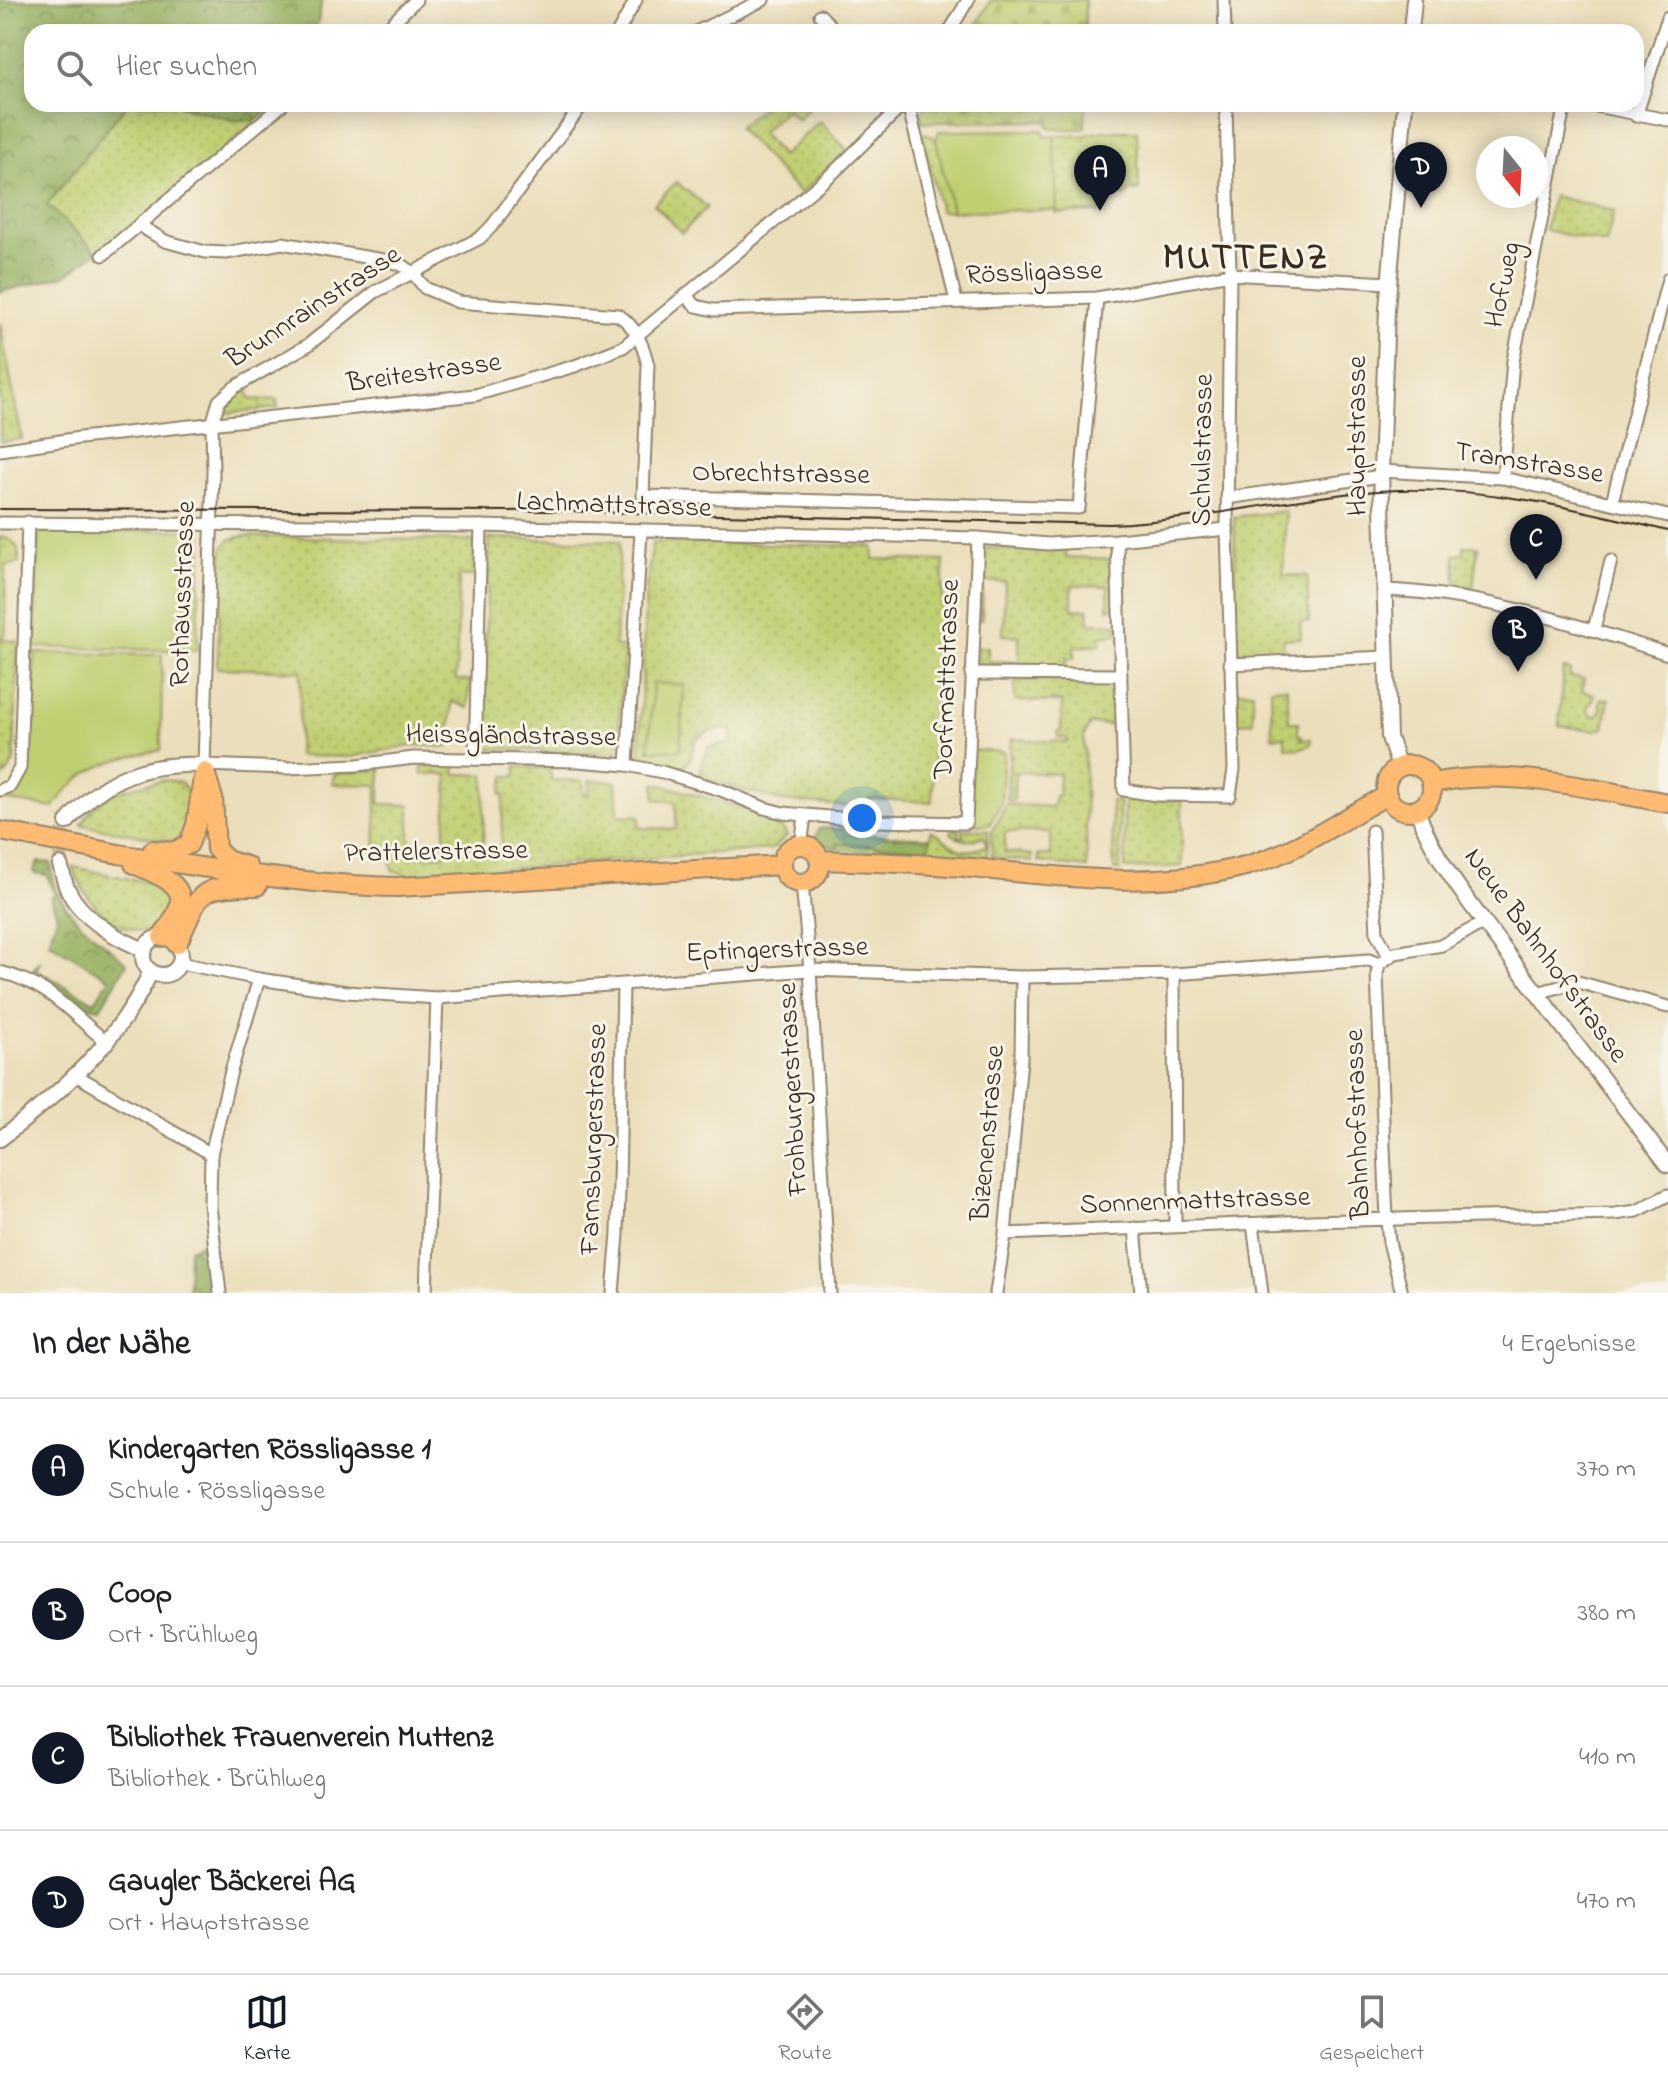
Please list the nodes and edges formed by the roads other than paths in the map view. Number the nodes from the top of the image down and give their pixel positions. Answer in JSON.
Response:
{"nodes":[{"id":1,"x":416,"y":0,"type":"edge"},
{"id":2,"x":636,"y":0,"type":"edge"},
{"id":3,"x":763,"y":0,"type":"edge"},
{"id":4,"x":968,"y":0,"type":"edge"},
{"id":5,"x":1224,"y":0,"type":"edge"},
{"id":6,"x":1414,"y":0,"type":"edge"},
{"id":7,"x":820,"y":15,"type":"dead end"},
{"id":8,"x":1668,"y":17,"type":"edge"},
{"id":9,"x":391,"y":24,"type":"edge"},
{"id":10,"x":622,"y":24,"type":"edge"},
{"id":11,"x":713,"y":24,"type":"edge"},
{"id":12,"x":829,"y":24,"type":"edge"},
{"id":13,"x":954,"y":24,"type":"edge"},
{"id":14,"x":1225,"y":24,"type":"edge"},
{"id":15,"x":1412,"y":24,"type":"edge"},
{"id":16,"x":1644,"y":91,"type":"edge"},
{"id":17,"x":273,"y":112,"type":"edge"},
{"id":18,"x":577,"y":112,"type":"edge"},
{"id":19,"x":898,"y":112,"type":"edge"},
{"id":20,"x":908,"y":112,"type":"edge"},
{"id":21,"x":1226,"y":112,"type":"edge"},
{"id":22,"x":1404,"y":112,"type":"edge"},
{"id":23,"x":1563,"y":112,"type":"edge"},
{"id":24,"x":1619,"y":112,"type":"edge"},
{"id":25,"x":1637,"y":112,"type":"edge"},
{"id":26,"x":1636,"y":116,"type":"junction"},
{"id":27,"x":1668,"y":120,"type":"edge"},
{"id":28,"x":139,"y":225,"type":"junction"},
{"id":29,"x":103,"y":255,"type":"dead end"},
{"id":30,"x":412,"y":272,"type":"junction"},
{"id":31,"x":1230,"y":274,"type":"junction"},
{"id":32,"x":1668,"y":279,"type":"edge"},
{"id":33,"x":1389,"y":283,"type":"junction"},
{"id":34,"x":686,"y":296,"type":"junction"},
{"id":35,"x":1097,"y":298,"type":"junction"},
{"id":36,"x":956,"y":301,"type":"junction"},
{"id":37,"x":637,"y":336,"type":"junction"},
{"id":38,"x":212,"y":424,"type":"junction"},
{"id":39,"x":0,"y":450,"type":"edge"},
{"id":40,"x":1381,"y":473,"type":"junction"},
{"id":41,"x":1503,"y":478,"type":"junction"},
{"id":42,"x":1227,"y":498,"type":"junction"},
{"id":43,"x":1612,"y":502,"type":"junction"},
{"id":44,"x":1668,"y":516,"type":"edge"},
{"id":45,"x":28,"y":522,"type":"junction"},
{"id":46,"x":0,"y":523,"type":"edge"},
{"id":47,"x":212,"y":523,"type":"junction"},
{"id":48,"x":481,"y":526,"type":"junction"},
{"id":49,"x":1227,"y":529,"type":"junction"},
{"id":50,"x":641,"y":531,"type":"junction"},
{"id":51,"x":978,"y":538,"type":"junction"},
{"id":52,"x":1117,"y":540,"type":"junction"},
{"id":53,"x":1611,"y":561,"type":"dead end"},
{"id":54,"x":1386,"y":590,"type":"junction"},
{"id":55,"x":1594,"y":629,"type":"junction"},
{"id":56,"x":1668,"y":654,"type":"edge"},
{"id":57,"x":1386,"y":657,"type":"junction"},
{"id":58,"x":1230,"y":664,"type":"junction"},
{"id":59,"x":971,"y":674,"type":"junction"},
{"id":60,"x":1121,"y":675,"type":"junction"},
{"id":61,"x":475,"y":759,"type":"junction"},
{"id":62,"x":627,"y":765,"type":"junction"},
{"id":63,"x":1399,"y":767,"type":"junction"},
{"id":64,"x":204,"y":769,"type":"junction"},
{"id":65,"x":1432,"y":783,"type":"junction"},
{"id":66,"x":0,"y":790,"type":"edge"},
{"id":67,"x":1386,"y":796,"type":"junction"},
{"id":68,"x":1668,"y":803,"type":"edge"},
{"id":69,"x":1417,"y":810,"type":"junction"},
{"id":70,"x":805,"y":816,"type":"junction"},
{"id":71,"x":67,"y":822,"type":"tunnel mouth"},
{"id":72,"x":966,"y":823,"type":"joint"},
{"id":73,"x":0,"y":831,"type":"edge"},
{"id":74,"x":1372,"y":831,"type":"dead end"},
{"id":75,"x":801,"y":846,"type":"junction"},
{"id":76,"x":119,"y":854,"type":"junction"},
{"id":77,"x":819,"y":860,"type":"junction"},
{"id":78,"x":60,"y":865,"type":"tunnel mouth"},
{"id":79,"x":782,"y":865,"type":"junction"},
{"id":80,"x":802,"y":883,"type":"junction"},
{"id":81,"x":356,"y":886,"type":"junction"},
{"id":82,"x":1485,"y":922,"type":"junction"},
{"id":83,"x":169,"y":940,"type":"junction"},
{"id":84,"x":145,"y":950,"type":"junction"},
{"id":85,"x":1384,"y":960,"type":"junction"},
{"id":86,"x":180,"y":963,"type":"junction"},
{"id":87,"x":810,"y":970,"type":"junction"},
{"id":88,"x":151,"y":971,"type":"junction"},
{"id":89,"x":0,"y":972,"type":"edge"},
{"id":90,"x":1174,"y":974,"type":"junction"},
{"id":91,"x":1022,"y":977,"type":"junction"},
{"id":92,"x":259,"y":979,"type":"junction"},
{"id":93,"x":623,"y":985,"type":"junction"},
{"id":94,"x":1537,"y":993,"type":"junction"},
{"id":95,"x":437,"y":998,"type":"junction"},
{"id":96,"x":1668,"y":1007,"type":"edge"},
{"id":97,"x":108,"y":1043,"type":"junction"},
{"id":98,"x":74,"y":1074,"type":"junction"},
{"id":99,"x":0,"y":1139,"type":"edge"},
{"id":100,"x":211,"y":1154,"type":"junction"},
{"id":101,"x":1668,"y":1165,"type":"edge"},
{"id":102,"x":1668,"y":1195,"type":"edge"},
{"id":103,"x":1387,"y":1220,"type":"junction"},
{"id":104,"x":1253,"y":1224,"type":"junction"},
{"id":105,"x":1175,"y":1226,"type":"junction"},
{"id":106,"x":1135,"y":1228,"type":"junction"},
{"id":107,"x":1005,"y":1234,"type":"junction"},
{"id":108,"x":220,"y":1293,"type":"edge"},
{"id":109,"x":426,"y":1293,"type":"edge"},
{"id":110,"x":613,"y":1293,"type":"edge"},
{"id":111,"x":830,"y":1293,"type":"edge"},
{"id":112,"x":996,"y":1293,"type":"edge"},
{"id":113,"x":1141,"y":1293,"type":"edge"},
{"id":114,"x":1262,"y":1293,"type":"edge"},
{"id":115,"x":1402,"y":1293,"type":"edge"}],
"edges":[{"from":1,"to":9,"type":"street"},
{"from":2,"to":10,"type":"street"},
{"from":3,"to":11,"type":"street"},
{"from":4,"to":13,"type":"street"},
{"from":5,"to":14,"type":"street"},
{"from":6,"to":15,"type":"street"},
{"from":7,"to":12,"type":"street"},
{"from":8,"to":16,"type":"street"},
{"from":17,"to":28,"type":"street"},
{"from":18,"to":30,"type":"street","name":"Brunnrainstrasse"},
{"from":19,"to":34,"type":"street","name":"Breitestrasse"},
{"from":20,"to":36,"type":"street"},
{"from":21,"to":31,"type":"street","name":"Schulstrasse"},
{"from":22,"to":33,"type":"street","name":"Hauptstrasse"},
{"from":23,"to":41,"type":"street","name":"Hofweg"},
{"from":24,"to":26,"type":"street"},
{"from":25,"to":26,"type":"street"},
{"from":26,"to":27,"type":"street"},
{"from":28,"to":29,"type":"street"},
{"from":28,"to":30,"type":"street"},
{"from":30,"to":37,"type":"street"},
{"from":30,"to":38,"type":"street","name":"Brunnrainstrasse"},
{"from":31,"to":33,"type":"street","name":"Rössligasse"},
{"from":31,"to":35,"type":"street","name":"Rössligasse"},
{"from":31,"to":42,"type":"street","name":"Schulstrasse"},
{"from":32,"to":43,"type":"street"},
{"from":33,"to":40,"type":"street","name":"Hauptstrasse"},
{"from":34,"to":36,"type":"street","name":"Rössligasse"},
{"from":34,"to":37,"type":"street","name":"Breitestrasse"},
{"from":35,"to":36,"type":"street","name":"Rössligasse"},
{"from":35,"to":37,"type":"street","name":"Obrechtstrasse"},
{"from":37,"to":38,"type":"street","name":"Breitestrasse"},
{"from":38,"to":39,"type":"street","name":"Breitestrasse"},
{"from":38,"to":47,"type":"street","name":"Rothausstrasse"},
{"from":40,"to":41,"type":"street","name":"Tramstrasse"},
{"from":40,"to":42,"type":"street","name":"Tramstrasse"},
{"from":40,"to":54,"type":"street","name":"Hauptstrasse"},
{"from":41,"to":43,"type":"street","name":"Tramstrasse"},
{"from":42,"to":49,"type":"street","name":"Schulstrasse"},
{"from":43,"to":44,"type":"street","name":"Tramstrasse"},
{"from":45,"to":46,"type":"street","name":"Lachmattstrasse"},
{"from":45,"to":47,"type":"street","name":"Lachmattstrasse"},
{"from":45,"to":66,"type":"street"},
{"from":47,"to":48,"type":"street","name":"Lachmattstrasse"},
{"from":47,"to":64,"type":"street","name":"Rothausstrasse"},
{"from":48,"to":50,"type":"street","name":"Lachmattstrasse"},
{"from":48,"to":61,"type":"street"},
{"from":49,"to":52,"type":"street","name":"Lachmattstrasse"},
{"from":49,"to":58,"type":"street","name":"Schulstrasse"},
{"from":50,"to":51,"type":"street","name":"Lachmattstrasse"},
{"from":50,"to":62,"type":"street"},
{"from":51,"to":52,"type":"street","name":"Lachmattstrasse"},
{"from":51,"to":59,"type":"street","name":"Dorfmattstrasse"},
{"from":52,"to":60,"type":"street"},
{"from":53,"to":55,"type":"street"},
{"from":54,"to":55,"type":"street"},
{"from":54,"to":57,"type":"street","name":"Hauptstrasse"},
{"from":55,"to":56,"type":"street"},
{"from":57,"to":58,"type":"street"},
{"from":57,"to":63,"type":"street","name":"Hauptstrasse"},
{"from":58,"to":60,"type":"street","name":"Schulstrasse"},
{"from":59,"to":60,"type":"street"},
{"from":59,"to":72,"type":"street","name":"Dorfmattstrasse"},
{"from":61,"to":62,"type":"street","name":"Heissgländstrasse"},
{"from":61,"to":64,"type":"street","name":"Heissgländstrasse"},
{"from":62,"to":70,"type":"street","name":"Heissgländstrasse"},
{"from":63,"to":65,"type":"main road"},
{"from":63,"to":67,"type":"main road"},
{"from":64,"to":71,"type":"street","name":"Heissgländstrasse"},
{"from":64,"to":76,"type":"main road"},
{"from":64,"to":81,"type":"main road"},
{"from":65,"to":68,"type":"main road"},
{"from":65,"to":69,"type":"main road"},
{"from":67,"to":69,"type":"main road"},
{"from":67,"to":77,"type":"main road"},
{"from":69,"to":82,"type":"street","name":"Neue Bahnhofstrasse"},
{"from":70,"to":72,"type":"street","name":"Heissgländstrasse"},
{"from":70,"to":75,"type":"street"},
{"from":73,"to":76,"type":"main road","name":"Prattelerstrasse","bridge":true},
{"from":74,"to":85,"type":"street","name":"Bahnhofstrasse"},
{"from":75,"to":77,"type":"main road"},
{"from":75,"to":79,"type":"main road"},
{"from":76,"to":81,"type":"main road","name":"Prattelerstrasse"},
{"from":76,"to":83,"type":"main road"},
{"from":77,"to":80,"type":"main road"},
{"from":78,"to":84,"type":"street"},
{"from":79,"to":80,"type":"main road"},
{"from":79,"to":81,"type":"main road","name":"Prattelerstrasse"},
{"from":80,"to":87,"type":"street","name":"Frohburgerstrasse"},
{"from":81,"to":83,"type":"main road"},
{"from":82,"to":85,"type":"street"},
{"from":82,"to":94,"type":"street","name":"Neue Bahnhofstrasse"},
{"from":83,"to":84,"type":"street"},
{"from":83,"to":86,"type":"street"},
{"from":84,"to":88,"type":"street"},
{"from":85,"to":90,"type":"street","name":"Eptingerstrasse"},
{"from":85,"to":103,"type":"street","name":"Bahnhofstrasse"},
{"from":86,"to":88,"type":"street"},
{"from":86,"to":92,"type":"street","name":"Eptingerstrasse"},
{"from":87,"to":91,"type":"street","name":"Eptingerstrasse"},
{"from":87,"to":93,"type":"street","name":"Eptingerstrasse"},
{"from":87,"to":111,"type":"street","name":"Frohburgerstrasse"},
{"from":88,"to":97,"type":"street"},
{"from":89,"to":97,"type":"street"},
{"from":90,"to":91,"type":"street","name":"Eptingerstrasse"},
{"from":90,"to":105,"type":"street"},
{"from":91,"to":107,"type":"street","name":"Bizenenstrasse"},
{"from":92,"to":95,"type":"street","name":"Eptingerstrasse"},
{"from":92,"to":100,"type":"street"},
{"from":93,"to":95,"type":"street","name":"Eptingerstrasse"},
{"from":93,"to":110,"type":"street","name":"Farnsburgerstrasse"},
{"from":94,"to":96,"type":"street"},
{"from":94,"to":101,"type":"street","name":"Neue Bahnhofstrasse"},
{"from":95,"to":109,"type":"street"},
{"from":97,"to":98,"type":"street"},
{"from":98,"to":99,"type":"street"},
{"from":98,"to":100,"type":"street"},
{"from":100,"to":108,"type":"street"},
{"from":102,"to":103,"type":"street","name":"Sonnenmattstrasse"},
{"from":103,"to":104,"type":"street","name":"Sonnenmattstrasse"},
{"from":103,"to":115,"type":"street","name":"Bahnhofstrasse"},
{"from":104,"to":105,"type":"street","name":"Sonnenmattstrasse"},
{"from":104,"to":114,"type":"street"},
{"from":105,"to":106,"type":"street","name":"Sonnenmattstrasse"},
{"from":106,"to":107,"type":"street","name":"Sonnenmattstrasse"},
{"from":106,"to":113,"type":"street"},
{"from":107,"to":112,"type":"street","name":"Bizenenstrasse"}]}
